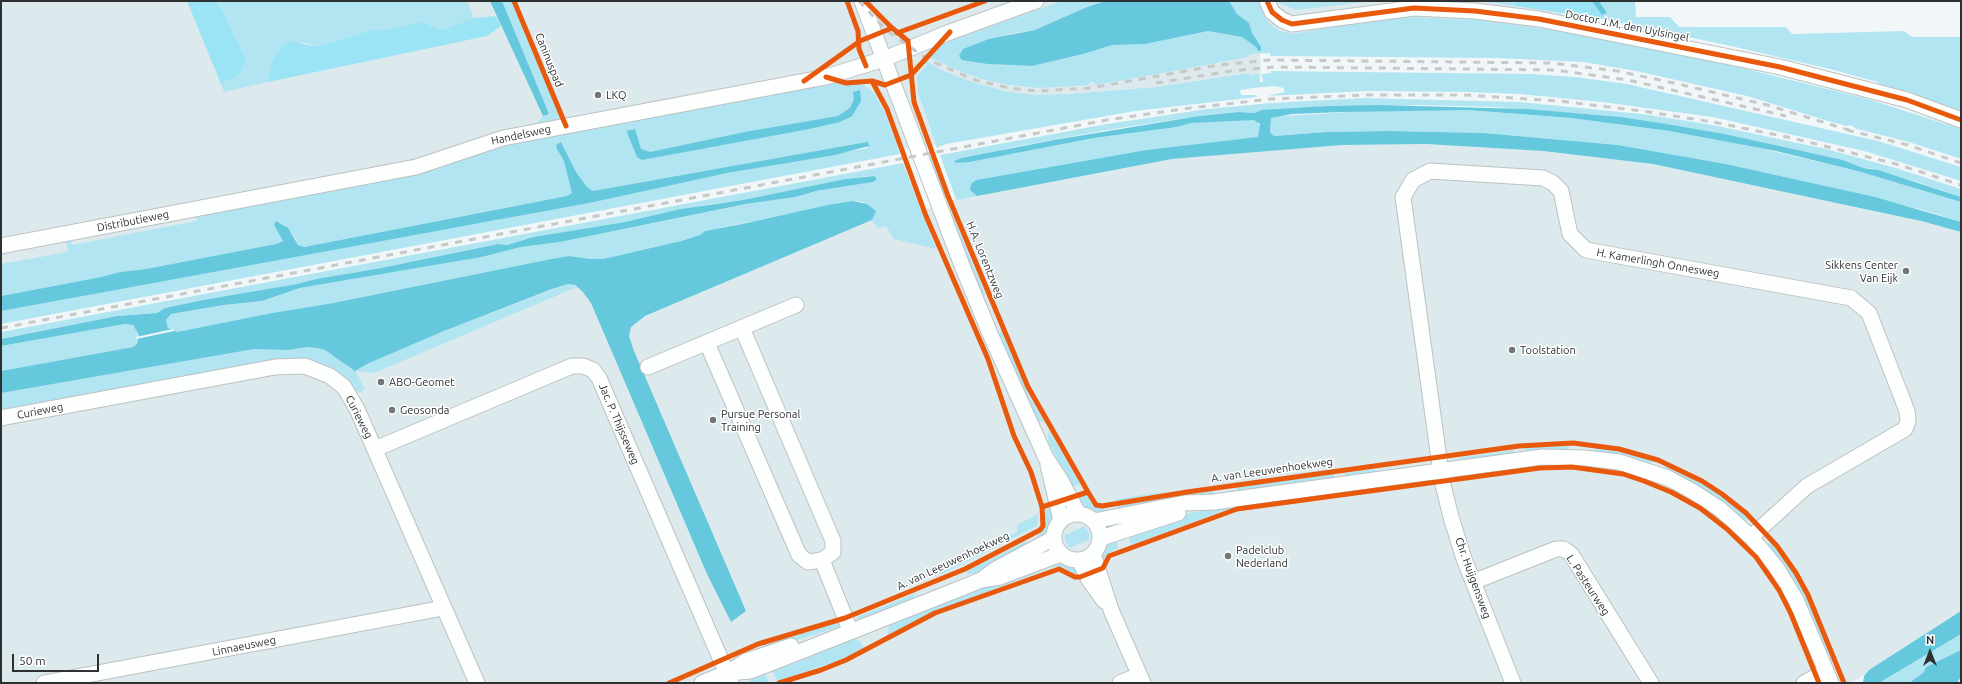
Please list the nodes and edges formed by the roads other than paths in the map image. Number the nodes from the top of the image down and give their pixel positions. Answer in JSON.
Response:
{"nodes":[{"id":1,"x":862,"y":1,"type":"edge"},
{"id":2,"x":1036,"y":1,"type":"edge"},
{"id":3,"x":1267,"y":1,"type":"edge"},
{"id":4,"x":884,"y":59,"type":"junction"},
{"id":5,"x":1961,"y":120,"type":"edge"},
{"id":6,"x":264,"y":196,"type":"joint"},
{"id":7,"x":1,"y":246,"type":"edge"},
{"id":8,"x":796,"y":305,"type":"dead end"},
{"id":9,"x":742,"y":328,"type":"junction"},
{"id":10,"x":707,"y":342,"type":"junction"},
{"id":11,"x":648,"y":367,"type":"dead end"},
{"id":12,"x":1,"y":418,"type":"edge"},
{"id":13,"x":375,"y":449,"type":"junction"},
{"id":14,"x":1046,"y":458,"type":"junction"},
{"id":15,"x":1441,"y":471,"type":"junction"},
{"id":16,"x":1214,"y":502,"type":"junction"},
{"id":17,"x":1078,"y":513,"type":"junction"},
{"id":18,"x":1061,"y":520,"type":"junction"},
{"id":19,"x":1094,"y":521,"type":"junction"},
{"id":20,"x":1756,"y":532,"type":"junction"},
{"id":21,"x":1054,"y":538,"type":"junction"},
{"id":22,"x":1101,"y":538,"type":"junction"},
{"id":23,"x":1062,"y":554,"type":"junction"},
{"id":24,"x":1093,"y":554,"type":"junction"},
{"id":25,"x":822,"y":560,"type":"junction"},
{"id":26,"x":1079,"y":560,"type":"junction"},
{"id":27,"x":981,"y":580,"type":"junction"},
{"id":28,"x":1473,"y":582,"type":"junction"},
{"id":29,"x":443,"y":608,"type":"junction"},
{"id":30,"x":1111,"y":610,"type":"junction"},
{"id":31,"x":850,"y":630,"type":"junction"},
{"id":32,"x":1828,"y":677,"type":"edge"},
{"id":33,"x":729,"y":678,"type":"edge"},
{"id":34,"x":1141,"y":679,"type":"edge"},
{"id":35,"x":44,"y":683,"type":"edge"},
{"id":36,"x":477,"y":683,"type":"edge"},
{"id":37,"x":702,"y":683,"type":"edge"},
{"id":38,"x":1120,"y":683,"type":"edge"},
{"id":39,"x":1513,"y":683,"type":"edge"},
{"id":40,"x":1652,"y":683,"type":"edge"},
{"id":41,"x":1804,"y":683,"type":"edge"}],
"edges":[{"from":1,"to":4,"type":"street","name":"H.A. Lorentzweg"},
{"from":2,"to":4,"type":"street","name":"Handelsweg"},
{"from":3,"to":5,"type":"street","name":"Doctor J.M. den Uylsingel"},
{"from":4,"to":6,"type":"street","name":"Handelsweg"},
{"from":4,"to":14,"type":"street","name":"H.A. Lorentzweg"},
{"from":6,"to":7,"type":"street","name":"Distributieweg"},
{"from":8,"to":9,"type":"street"},
{"from":9,"to":10,"type":"street"},
{"from":9,"to":25,"type":"street"},
{"from":10,"to":11,"type":"street"},
{"from":10,"to":25,"type":"street"},
{"from":12,"to":13,"type":"street","name":"Curieweg"},
{"from":13,"to":29,"type":"street","name":"Curieweg"},
{"from":13,"to":33,"type":"street","name":"Jac. P. Thijsseweg"},
{"from":14,"to":17,"type":"street","name":"H.A. Lorentzweg"},
{"from":14,"to":18,"type":"street","name":"H.A. Lorentzweg"},
{"from":15,"to":16,"type":"street"},
{"from":15,"to":20,"type":"street"},
{"from":15,"to":20,"type":"street","name":"H. Kamerlingh Onnesweg"},
{"from":15,"to":28,"type":"street","name":"Chr. Huijgensweg"},
{"from":16,"to":19,"type":"street"},
{"from":16,"to":22,"type":"street"},
{"from":17,"to":18,"type":"street"},
{"from":17,"to":19,"type":"street"},
{"from":18,"to":21,"type":"street"},
{"from":19,"to":22,"type":"street"},
{"from":20,"to":32,"type":"street"},
{"from":21,"to":23,"type":"street"},
{"from":21,"to":27,"type":"street"},
{"from":22,"to":24,"type":"street"},
{"from":23,"to":26,"type":"street"},
{"from":23,"to":27,"type":"street"},
{"from":24,"to":26,"type":"street"},
{"from":24,"to":30,"type":"street"},
{"from":25,"to":31,"type":"street"},
{"from":26,"to":30,"type":"street"},
{"from":27,"to":31,"type":"street"},
{"from":28,"to":39,"type":"street","name":"Chr. Huijgensweg"},
{"from":28,"to":40,"type":"street","name":"L. Pasteurweg"},
{"from":29,"to":35,"type":"street","name":"Linnaeusweg"},
{"from":29,"to":36,"type":"street","name":"Curieweg"},
{"from":30,"to":34,"type":"street"},
{"from":31,"to":33,"type":"street"},
{"from":32,"to":41,"type":"street"},
{"from":33,"to":37,"type":"street"},
{"from":34,"to":38,"type":"street"}]}
